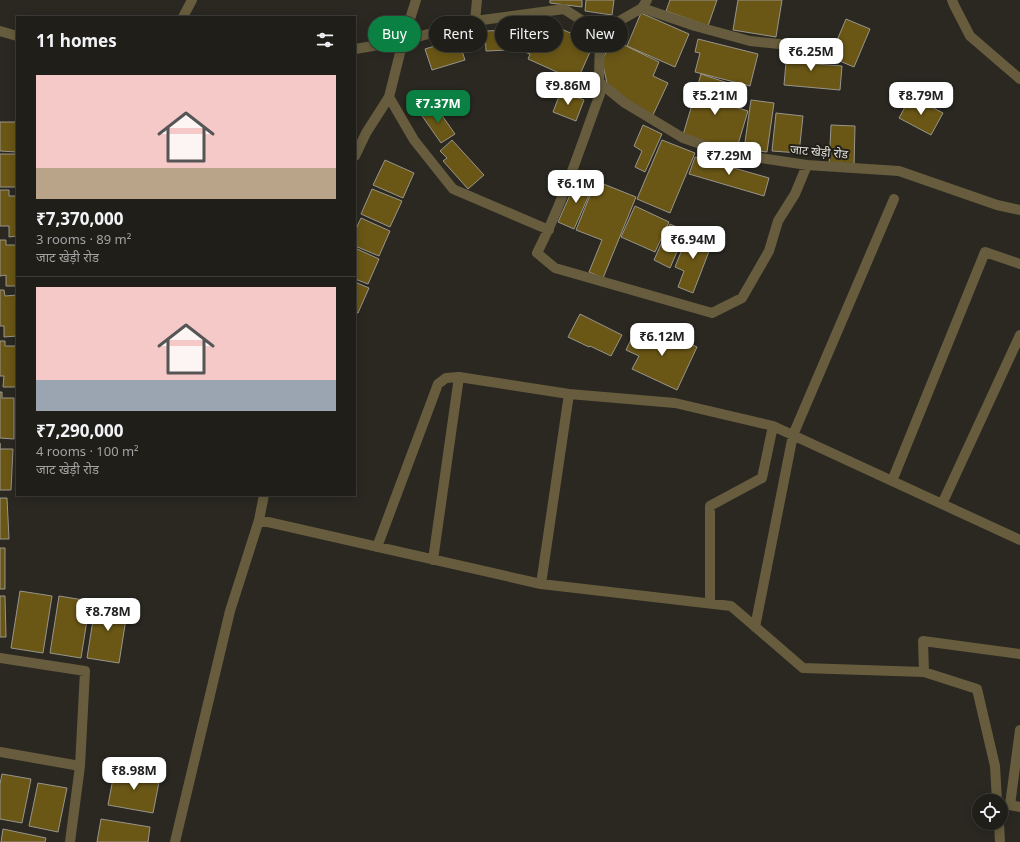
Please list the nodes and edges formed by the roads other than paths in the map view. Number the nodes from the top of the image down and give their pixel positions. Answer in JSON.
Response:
{"nodes":[{"id":1,"x":192,"y":0,"type":"edge"},
{"id":2,"x":416,"y":0,"type":"edge"},
{"id":3,"x":477,"y":0,"type":"edge"},
{"id":4,"x":952,"y":0,"type":"edge"},
{"id":5,"x":644,"y":4,"type":"edge"},
{"id":6,"x":184,"y":16,"type":"edge"},
{"id":7,"x":411,"y":16,"type":"edge"},
{"id":8,"x":475,"y":16,"type":"edge"},
{"id":9,"x":576,"y":16,"type":"edge"},
{"id":10,"x":625,"y":16,"type":"edge"},
{"id":11,"x":487,"y":19,"type":"edge"},
{"id":12,"x":0,"y":30,"type":"edge"},
{"id":13,"x":16,"y":36,"type":"edge"},
{"id":14,"x":368,"y":46,"type":"edge"},
{"id":15,"x":356,"y":48,"type":"edge"},
{"id":16,"x":818,"y":48,"type":"dead end"},
{"id":17,"x":400,"y":52,"type":"edge"},
{"id":18,"x":600,"y":52,"type":"edge"},
{"id":19,"x":1020,"y":79,"type":"edge"},
{"id":20,"x":599,"y":82,"type":"junction"},
{"id":21,"x":389,"y":96,"type":"junction"},
{"id":22,"x":356,"y":154,"type":"edge"},
{"id":23,"x":807,"y":165,"type":"junction"},
{"id":24,"x":894,"y":199,"type":"dead end"},
{"id":25,"x":1020,"y":210,"type":"edge"},
{"id":26,"x":549,"y":230,"type":"junction"},
{"id":27,"x":1020,"y":264,"type":"edge"},
{"id":28,"x":1020,"y":335,"type":"edge"},
{"id":29,"x":460,"y":377,"type":"junction"},
{"id":30,"x":569,"y":394,"type":"junction"},
{"id":31,"x":773,"y":426,"type":"junction"},
{"id":32,"x":793,"y":435,"type":"junction"},
{"id":33,"x":892,"y":481,"type":"junction"},
{"id":34,"x":264,"y":496,"type":"edge"},
{"id":35,"x":942,"y":504,"type":"junction"},
{"id":36,"x":259,"y":520,"type":"junction"},
{"id":37,"x":1020,"y":540,"type":"edge"},
{"id":38,"x":377,"y":547,"type":"junction"},
{"id":39,"x":433,"y":560,"type":"junction"},
{"id":40,"x":540,"y":584,"type":"junction"},
{"id":41,"x":710,"y":604,"type":"junction"},
{"id":42,"x":756,"y":627,"type":"junction"},
{"id":43,"x":1020,"y":654,"type":"edge"},
{"id":44,"x":0,"y":658,"type":"edge"},
{"id":45,"x":924,"y":672,"type":"junction"},
{"id":46,"x":1020,"y":730,"type":"edge"},
{"id":47,"x":0,"y":752,"type":"edge"},
{"id":48,"x":80,"y":766,"type":"junction"},
{"id":49,"x":997,"y":794,"type":"edge"},
{"id":50,"x":1020,"y":807,"type":"edge"},
{"id":51,"x":999,"y":830,"type":"edge"},
{"id":52,"x":70,"y":842,"type":"edge"},
{"id":53,"x":175,"y":842,"type":"edge"},
{"id":54,"x":1000,"y":842,"type":"edge"}],
"edges":[{"from":1,"to":6,"type":"street"},
{"from":2,"to":7,"type":"street"},
{"from":3,"to":8,"type":"street"},
{"from":4,"to":19,"type":"street"},
{"from":5,"to":10,"type":"street"},
{"from":5,"to":16,"type":"street"},
{"from":9,"to":11,"type":"street"},
{"from":12,"to":13,"type":"street"},
{"from":14,"to":15,"type":"street"},
{"from":17,"to":21,"type":"street"},
{"from":18,"to":20,"type":"street"},
{"from":20,"to":23,"type":"street","name":"जाट खेड़ी रोड"},
{"from":20,"to":26,"type":"street"},
{"from":21,"to":22,"type":"street"},
{"from":21,"to":26,"type":"street"},
{"from":23,"to":25,"type":"street","name":"जाट खेड़ी रोड"},
{"from":23,"to":26,"type":"street"},
{"from":24,"to":32,"type":"street"},
{"from":27,"to":33,"type":"street"},
{"from":28,"to":35,"type":"street"},
{"from":29,"to":30,"type":"street"},
{"from":29,"to":38,"type":"street"},
{"from":29,"to":39,"type":"street"},
{"from":30,"to":31,"type":"street"},
{"from":30,"to":40,"type":"street"},
{"from":31,"to":32,"type":"street"},
{"from":31,"to":41,"type":"street"},
{"from":32,"to":33,"type":"street"},
{"from":32,"to":42,"type":"street"},
{"from":33,"to":35,"type":"street"},
{"from":34,"to":36,"type":"street"},
{"from":35,"to":37,"type":"street"},
{"from":36,"to":38,"type":"street"},
{"from":36,"to":53,"type":"street"},
{"from":38,"to":39,"type":"street"},
{"from":39,"to":40,"type":"street"},
{"from":40,"to":41,"type":"street"},
{"from":41,"to":42,"type":"street"},
{"from":42,"to":45,"type":"street"},
{"from":43,"to":45,"type":"street"},
{"from":44,"to":48,"type":"street"},
{"from":45,"to":49,"type":"street"},
{"from":46,"to":50,"type":"street"},
{"from":47,"to":48,"type":"street"},
{"from":48,"to":52,"type":"street"},
{"from":51,"to":54,"type":"street"}]}
